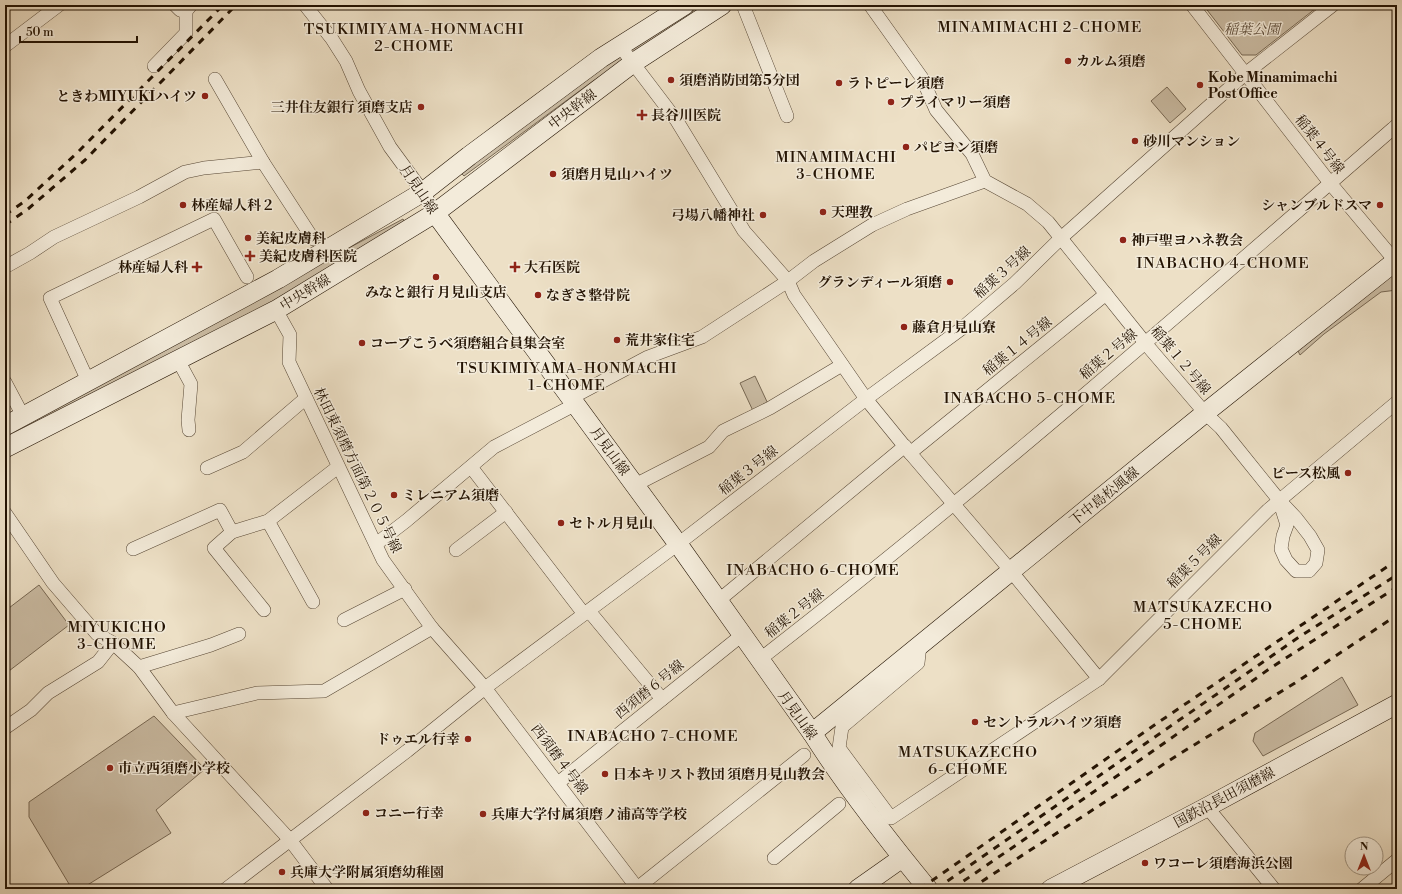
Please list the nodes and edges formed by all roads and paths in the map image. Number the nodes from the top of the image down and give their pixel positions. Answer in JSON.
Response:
{"nodes":[{"id":1,"x":59,"y":5,"type":"edge"},
{"id":2,"x":306,"y":5,"type":"edge"},
{"id":3,"x":685,"y":5,"type":"edge"},
{"id":4,"x":722,"y":5,"type":"edge"},
{"id":5,"x":743,"y":5,"type":"edge"},
{"id":6,"x":870,"y":5,"type":"edge"},
{"id":7,"x":1192,"y":5,"type":"edge"},
{"id":8,"x":1333,"y":5,"type":"edge"},
{"id":9,"x":184,"y":7,"type":"edge"},
{"id":10,"x":5,"y":46,"type":"edge"},
{"id":11,"x":620,"y":46,"type":"junction"},
{"id":12,"x":633,"y":63,"type":"junction"},
{"id":13,"x":154,"y":66,"type":"dead end"},
{"id":14,"x":1245,"y":74,"type":"junction"},
{"id":15,"x":215,"y":79,"type":"dead end"},
{"id":16,"x":787,"y":116,"type":"dead end"},
{"id":17,"x":1397,"y":125,"type":"edge"},
{"id":18,"x":263,"y":162,"type":"junction"},
{"id":19,"x":985,"y":181,"type":"junction"},
{"id":20,"x":1330,"y":183,"type":"junction"},
{"id":21,"x":423,"y":192,"type":"junction"},
{"id":22,"x":435,"y":212,"type":"junction"},
{"id":23,"x":1061,"y":238,"type":"junction"},
{"id":24,"x":312,"y":240,"type":"dead end"},
{"id":25,"x":1397,"y":261,"type":"edge"},
{"id":26,"x":5,"y":268,"type":"edge"},
{"id":27,"x":247,"y":277,"type":"dead end"},
{"id":28,"x":788,"y":281,"type":"junction"},
{"id":29,"x":1106,"y":294,"type":"junction"},
{"id":30,"x":276,"y":310,"type":"junction"},
{"id":31,"x":1146,"y":344,"type":"junction"},
{"id":32,"x":178,"y":360,"type":"junction"},
{"id":33,"x":842,"y":364,"type":"junction"},
{"id":34,"x":88,"y":381,"type":"junction"},
{"id":35,"x":5,"y":382,"type":"edge"},
{"id":36,"x":306,"y":398,"type":"junction"},
{"id":37,"x":866,"y":399,"type":"junction"},
{"id":38,"x":574,"y":401,"type":"junction"},
{"id":39,"x":1397,"y":402,"type":"edge"},
{"id":40,"x":1205,"y":414,"type":"junction"},
{"id":41,"x":23,"y":416,"type":"junction"},
{"id":42,"x":5,"y":426,"type":"edge"},
{"id":43,"x":189,"y":430,"type":"dead end"},
{"id":44,"x":5,"y":448,"type":"edge"},
{"id":45,"x":908,"y":450,"type":"junction"},
{"id":46,"x":471,"y":466,"type":"junction"},
{"id":47,"x":338,"y":467,"type":"junction"},
{"id":48,"x":207,"y":468,"type":"dead end"},
{"id":49,"x":635,"y":485,"type":"junction"},
{"id":50,"x":1279,"y":500,"type":"junction"},
{"id":51,"x":955,"y":504,"type":"junction"},
{"id":52,"x":506,"y":512,"type":"junction"},
{"id":53,"x":5,"y":513,"type":"edge"},
{"id":54,"x":268,"y":521,"type":"junction"},
{"id":55,"x":232,"y":532,"type":"junction"},
{"id":56,"x":376,"y":544,"type":"junction"},
{"id":57,"x":678,"y":544,"type":"junction"},
{"id":58,"x":133,"y":549,"type":"dead end"},
{"id":59,"x":456,"y":550,"type":"dead end"},
{"id":60,"x":1011,"y":571,"type":"junction"},
{"id":61,"x":404,"y":589,"type":"junction"},
{"id":62,"x":718,"y":601,"type":"junction"},
{"id":63,"x":313,"y":602,"type":"dead end"},
{"id":64,"x":264,"y":610,"type":"dead end"},
{"id":65,"x":586,"y":612,"type":"junction"},
{"id":66,"x":344,"y":620,"type":"dead end"},
{"id":67,"x":432,"y":628,"type":"junction"},
{"id":68,"x":239,"y":634,"type":"dead end"},
{"id":69,"x":742,"y":635,"type":"junction"},
{"id":70,"x":113,"y":643,"type":"junction"},
{"id":71,"x":920,"y":645,"type":"junction"},
{"id":72,"x":759,"y":660,"type":"junction"},
{"id":73,"x":139,"y":667,"type":"junction"},
{"id":74,"x":1099,"y":679,"type":"junction"},
{"id":75,"x":485,"y":688,"type":"junction"},
{"id":76,"x":662,"y":699,"type":"junction"},
{"id":77,"x":1397,"y":704,"type":"edge"},
{"id":78,"x":173,"y":713,"type":"junction"},
{"id":79,"x":5,"y":728,"type":"edge"},
{"id":80,"x":812,"y":734,"type":"junction"},
{"id":81,"x":804,"y":755,"type":"dead end"},
{"id":82,"x":558,"y":783,"type":"junction"},
{"id":83,"x":839,"y":804,"type":"dead end"},
{"id":84,"x":1207,"y":807,"type":"junction"},
{"id":85,"x":290,"y":840,"type":"junction"},
{"id":86,"x":774,"y":858,"type":"dead end"},
{"id":87,"x":902,"y":858,"type":"junction"},
{"id":88,"x":1397,"y":860,"type":"edge"},
{"id":89,"x":226,"y":889,"type":"edge"},
{"id":90,"x":327,"y":889,"type":"edge"},
{"id":91,"x":637,"y":889,"type":"edge"},
{"id":92,"x":858,"y":889,"type":"edge"},
{"id":93,"x":928,"y":889,"type":"edge"},
{"id":94,"x":1051,"y":889,"type":"edge"},
{"id":95,"x":1274,"y":889,"type":"edge"},
{"id":96,"x":1362,"y":889,"type":"edge"}],
"edges":[{"from":1,"to":10,"type":"street"},
{"from":2,"to":21,"type":"street","name":"月見山線"},
{"from":3,"to":11,"type":"street","name":"中央幹線"},
{"from":4,"to":12,"type":"street","name":"中央幹線"},
{"from":5,"to":16,"type":"street"},
{"from":6,"to":19,"type":"street"},
{"from":7,"to":14,"type":"street","name":"稲葉４号線"},
{"from":8,"to":14,"type":"street","name":"稲葉３号線"},
{"from":9,"to":13,"type":"street"},
{"from":11,"to":12,"type":"street"},
{"from":11,"to":21,"type":"street","name":"中央幹線"},
{"from":12,"to":22,"type":"street","name":"中央幹線"},
{"from":12,"to":28,"type":"street"},
{"from":14,"to":20,"type":"street","name":"稲葉４号線"},
{"from":14,"to":23,"type":"street","name":"稲葉３号線"},
{"from":15,"to":18,"type":"street"},
{"from":17,"to":20,"type":"street","name":"稲葉２号線"},
{"from":18,"to":24,"type":"street"},
{"from":18,"to":26,"type":"street"},
{"from":19,"to":23,"type":"street","name":"稲葉１２号線"},
{"from":19,"to":28,"type":"street"},
{"from":20,"to":25,"type":"street","name":"稲葉４号線"},
{"from":20,"to":31,"type":"street","name":"稲葉２号線"},
{"from":21,"to":22,"type":"street","name":"月見山線"},
{"from":21,"to":34,"type":"street","name":"中央幹線"},
{"from":22,"to":30,"type":"street","name":"中央幹線"},
{"from":22,"to":38,"type":"street","name":"月見山線"},
{"from":23,"to":29,"type":"street","name":"稲葉１２号線"},
{"from":23,"to":37,"type":"street","name":"稲葉３号線"},
{"from":25,"to":40,"type":"street","name":"下中島松風線"},
{"from":27,"to":34,"type":"street"},
{"from":28,"to":33,"type":"street"},
{"from":28,"to":38,"type":"street"},
{"from":29,"to":31,"type":"street","name":"稲葉１２号線"},
{"from":29,"to":45,"type":"street","name":"稲葉１４号線"},
{"from":30,"to":32,"type":"street","name":"中央幹線"},
{"from":30,"to":36,"type":"street","name":"林田東須磨方面第２０５号線"},
{"from":31,"to":40,"type":"street","name":"稲葉１２号線"},
{"from":31,"to":51,"type":"street","name":"稲葉２号線"},
{"from":32,"to":43,"type":"street"},
{"from":32,"to":44,"type":"street","name":"中央幹線"},
{"from":33,"to":37,"type":"street"},
{"from":33,"to":49,"type":"street"},
{"from":34,"to":41,"type":"street","name":"中央幹線"},
{"from":35,"to":41,"type":"street"},
{"from":36,"to":47,"type":"street","name":"林田東須磨方面第２０５号線"},
{"from":36,"to":48,"type":"street"},
{"from":37,"to":45,"type":"street"},
{"from":37,"to":57,"type":"street","name":"稲葉３号線"},
{"from":38,"to":46,"type":"street"},
{"from":38,"to":49,"type":"street","name":"月見山線"},
{"from":39,"to":50,"type":"street","name":"稲葉５号線"},
{"from":40,"to":50,"type":"street","name":"稲葉１２号線"},
{"from":40,"to":60,"type":"street","name":"下中島松風線"},
{"from":41,"to":42,"type":"street","name":"中央幹線"},
{"from":45,"to":51,"type":"street"},
{"from":45,"to":62,"type":"street","name":"稲葉１４号線"},
{"from":46,"to":52,"type":"street"},
{"from":46,"to":56,"type":"street"},
{"from":47,"to":54,"type":"street"},
{"from":47,"to":56,"type":"street","name":"林田東須磨方面第２０５号線"},
{"from":49,"to":57,"type":"street","name":"月見山線"},
{"from":50,"to":50,"type":"street","name":"稲葉１２号線"},
{"from":50,"to":74,"type":"street","name":"稲葉５号線"},
{"from":51,"to":60,"type":"street"},
{"from":51,"to":72,"type":"street","name":"稲葉２号線"},
{"from":52,"to":59,"type":"street"},
{"from":52,"to":65,"type":"street"},
{"from":53,"to":70,"type":"street"},
{"from":54,"to":55,"type":"street"},
{"from":54,"to":63,"type":"street"},
{"from":55,"to":58,"type":"street"},
{"from":55,"to":64,"type":"street"},
{"from":56,"to":61,"type":"street","name":"林田東須磨方面第２０５号線"},
{"from":57,"to":62,"type":"street","name":"月見山線"},
{"from":57,"to":65,"type":"street","name":"稲葉３号線"},
{"from":60,"to":71,"type":"street","name":"下中島松風線"},
{"from":60,"to":74,"type":"street"},
{"from":61,"to":66,"type":"street"},
{"from":61,"to":67,"type":"street","name":"林田東須磨方面第２０５号線"},
{"from":62,"to":69,"type":"street","name":"月見山線"},
{"from":65,"to":75,"type":"street","name":"稲葉３号線"},
{"from":65,"to":76,"type":"street"},
{"from":67,"to":75,"type":"street","name":"林田東須磨方面第２０５号線"},
{"from":67,"to":78,"type":"street"},
{"from":68,"to":73,"type":"street"},
{"from":69,"to":72,"type":"street","name":"月見山線"},
{"from":69,"to":76,"type":"street","name":"西須磨６号線"},
{"from":70,"to":73,"type":"street"},
{"from":70,"to":79,"type":"street"},
{"from":71,"to":74,"type":"street","name":"稲葉５号線"},
{"from":71,"to":80,"type":"street","name":"下中島松風線"},
{"from":72,"to":80,"type":"street","name":"月見山線"},
{"from":73,"to":78,"type":"street"},
{"from":75,"to":82,"type":"street","name":"西須磨４号線"},
{"from":75,"to":85,"type":"street","name":"稲葉３号線"},
{"from":76,"to":82,"type":"street","name":"西須磨６号線"},
{"from":77,"to":84,"type":"street","name":"国鉄沿長田須磨線"},
{"from":78,"to":85,"type":"street"},
{"from":80,"to":87,"type":"street","name":"月見山線"},
{"from":81,"to":91,"type":"street"},
{"from":82,"to":91,"type":"street","name":"西須磨４号線"},
{"from":83,"to":86,"type":"street"},
{"from":84,"to":94,"type":"street","name":"国鉄沿長田須磨線"},
{"from":84,"to":95,"type":"street"},
{"from":85,"to":89,"type":"street","name":"稲葉３号線"},
{"from":85,"to":90,"type":"street"},
{"from":87,"to":92,"type":"street"},
{"from":87,"to":93,"type":"street","name":"月見山線"},
{"from":88,"to":96,"type":"street"}]}
